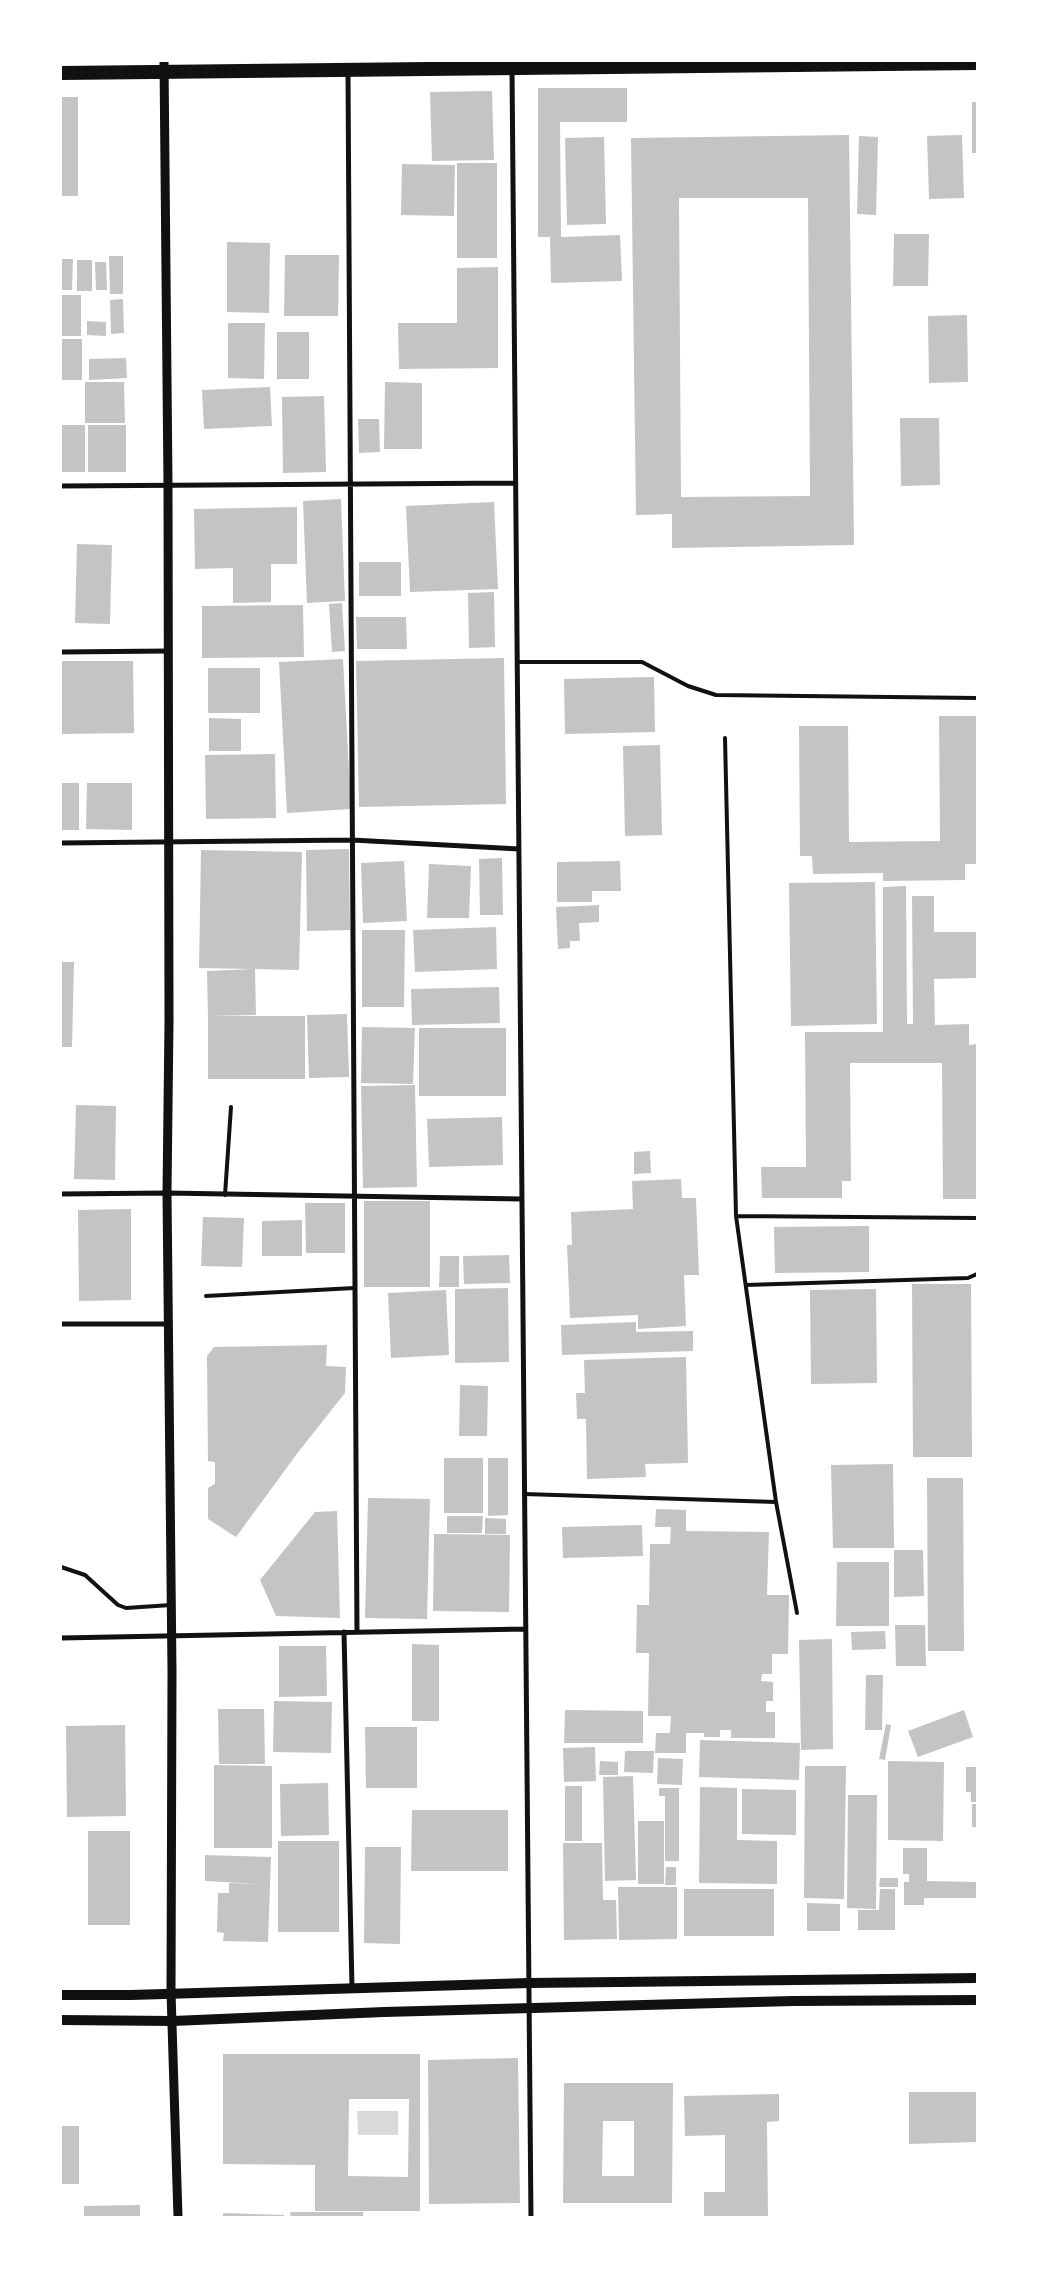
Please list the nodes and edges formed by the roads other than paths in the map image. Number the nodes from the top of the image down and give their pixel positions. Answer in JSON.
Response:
{"nodes":[{"id":1,"x":977,"y":63,"type":"edge"},
{"id":2,"x":164,"y":67,"type":"edge"},
{"id":3,"x":512,"y":68,"type":"junction"},
{"id":4,"x":348,"y":71,"type":"junction"},
{"id":5,"x":61,"y":73,"type":"edge"},
{"id":6,"x":515,"y":483,"type":"junction"},
{"id":7,"x":350,"y":484,"type":"junction"},
{"id":8,"x":168,"y":485,"type":"junction"},
{"id":9,"x":61,"y":486,"type":"edge"},
{"id":10,"x":168,"y":651,"type":"junction"},
{"id":11,"x":61,"y":652,"type":"edge"},
{"id":12,"x":517,"y":662,"type":"junction"},
{"id":13,"x":977,"y":698,"type":"edge"},
{"id":14,"x":725,"y":738,"type":"dead end"},
{"id":15,"x":352,"y":840,"type":"junction"},
{"id":16,"x":169,"y":842,"type":"junction"},
{"id":17,"x":61,"y":843,"type":"edge"},
{"id":18,"x":519,"y":849,"type":"junction"},
{"id":19,"x":231,"y":1107,"type":"dead end"},
{"id":20,"x":61,"y":1194,"type":"edge"},
{"id":21,"x":167,"y":1194,"type":"junction"},
{"id":22,"x":226,"y":1195,"type":"junction"},
{"id":23,"x":354,"y":1197,"type":"junction"},
{"id":24,"x":522,"y":1199,"type":"junction"},
{"id":25,"x":736,"y":1216,"type":"junction"},
{"id":26,"x":977,"y":1218,"type":"edge"},
{"id":27,"x":977,"y":1274,"type":"edge"},
{"id":28,"x":746,"y":1284,"type":"junction"},
{"id":29,"x":354,"y":1288,"type":"junction"},
{"id":30,"x":206,"y":1296,"type":"dead end"},
{"id":31,"x":61,"y":1324,"type":"edge"},
{"id":32,"x":168,"y":1324,"type":"junction"},
{"id":33,"x":524,"y":1494,"type":"junction"},
{"id":34,"x":776,"y":1502,"type":"junction"},
{"id":35,"x":61,"y":1567,"type":"edge"},
{"id":36,"x":171,"y":1605,"type":"junction"},
{"id":37,"x":797,"y":1613,"type":"dead end"},
{"id":38,"x":525,"y":1629,"type":"junction"},
{"id":39,"x":344,"y":1632,"type":"junction"},
{"id":40,"x":357,"y":1632,"type":"junction"},
{"id":41,"x":172,"y":1635,"type":"junction"},
{"id":42,"x":61,"y":1638,"type":"edge"},
{"id":43,"x":977,"y":1978,"type":"edge"},
{"id":44,"x":528,"y":1983,"type":"junction"},
{"id":45,"x":352,"y":1987,"type":"junction"},
{"id":46,"x":171,"y":1992,"type":"junction"},
{"id":47,"x":61,"y":1995,"type":"edge"},
{"id":48,"x":977,"y":2000,"type":"edge"},
{"id":49,"x":529,"y":2008,"type":"junction"},
{"id":50,"x":61,"y":2020,"type":"edge"},
{"id":51,"x":173,"y":2021,"type":"junction"},
{"id":52,"x":178,"y":2217,"type":"edge"},
{"id":53,"x":531,"y":2217,"type":"edge"}],
"edges":[{"from":1,"to":3,"type":"highway"},
{"from":2,"to":4,"type":"highway"},
{"from":2,"to":5,"type":"highway"},
{"from":2,"to":8,"type":"street"},
{"from":3,"to":4,"type":"highway"},
{"from":3,"to":6,"type":"street"},
{"from":4,"to":7,"type":"street"},
{"from":6,"to":7,"type":"street"},
{"from":6,"to":12,"type":"street"},
{"from":7,"to":8,"type":"street"},
{"from":7,"to":15,"type":"street"},
{"from":8,"to":9,"type":"street"},
{"from":8,"to":10,"type":"street"},
{"from":10,"to":11,"type":"street"},
{"from":10,"to":16,"type":"street"},
{"from":12,"to":13,"type":"lane"},
{"from":12,"to":18,"type":"street"},
{"from":14,"to":25,"type":"lane"},
{"from":15,"to":16,"type":"street"},
{"from":15,"to":18,"type":"street"},
{"from":15,"to":23,"type":"street"},
{"from":16,"to":17,"type":"street"},
{"from":16,"to":21,"type":"street"},
{"from":18,"to":24,"type":"street"},
{"from":19,"to":22,"type":"lane"},
{"from":20,"to":21,"type":"street"},
{"from":21,"to":22,"type":"street"},
{"from":21,"to":32,"type":"street"},
{"from":22,"to":23,"type":"street"},
{"from":23,"to":24,"type":"street"},
{"from":23,"to":29,"type":"street"},
{"from":24,"to":33,"type":"street"},
{"from":25,"to":26,"type":"lane"},
{"from":25,"to":28,"type":"lane"},
{"from":27,"to":28,"type":"lane"},
{"from":28,"to":34,"type":"lane"},
{"from":29,"to":30,"type":"lane"},
{"from":29,"to":40,"type":"street"},
{"from":31,"to":32,"type":"street"},
{"from":32,"to":36,"type":"street"},
{"from":33,"to":34,"type":"lane"},
{"from":33,"to":38,"type":"street"},
{"from":34,"to":37,"type":"lane"},
{"from":35,"to":36,"type":"lane"},
{"from":36,"to":41,"type":"street"},
{"from":38,"to":40,"type":"street"},
{"from":38,"to":44,"type":"street"},
{"from":39,"to":40,"type":"street"},
{"from":39,"to":41,"type":"street"},
{"from":39,"to":45,"type":"street"},
{"from":41,"to":42,"type":"street"},
{"from":41,"to":46,"type":"street"},
{"from":43,"to":44,"type":"main road"},
{"from":44,"to":45,"type":"main road"},
{"from":44,"to":49,"type":"street"},
{"from":45,"to":46,"type":"main road"},
{"from":46,"to":47,"type":"main road"},
{"from":46,"to":51,"type":"street"},
{"from":48,"to":49,"type":"main road"},
{"from":49,"to":51,"type":"main road"},
{"from":49,"to":53,"type":"street"},
{"from":50,"to":51,"type":"main road"},
{"from":51,"to":52,"type":"street"}]}
